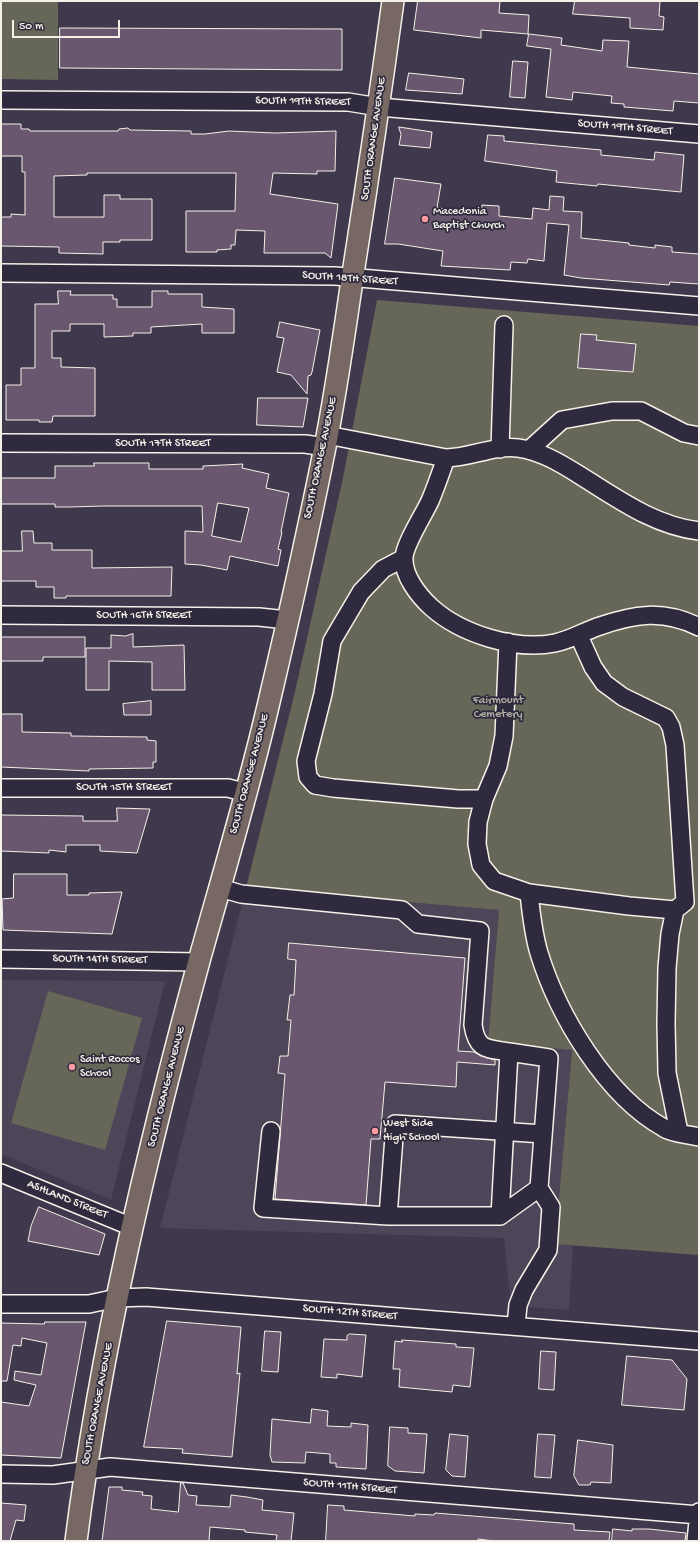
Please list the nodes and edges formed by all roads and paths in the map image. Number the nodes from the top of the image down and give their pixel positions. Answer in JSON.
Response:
{"nodes":[{"id":1,"x":393,"y":1,"type":"edge"},
{"id":2,"x":1,"y":100,"type":"edge"},
{"id":3,"x":379,"y":107,"type":"junction"},
{"id":4,"x":699,"y":134,"type":"edge"},
{"id":5,"x":1,"y":273,"type":"edge"},
{"id":6,"x":353,"y":278,"type":"junction"},
{"id":7,"x":699,"y":306,"type":"edge"},
{"id":8,"x":504,"y":324,"type":"dead end"},
{"id":9,"x":699,"y":436,"type":"edge"},
{"id":10,"x":326,"y":441,"type":"junction"},
{"id":11,"x":1,"y":443,"type":"edge"},
{"id":12,"x":500,"y":448,"type":"junction"},
{"id":13,"x":529,"y":450,"type":"junction"},
{"id":14,"x":446,"y":458,"type":"junction"},
{"id":15,"x":699,"y":531,"type":"edge"},
{"id":16,"x":404,"y":558,"type":"junction"},
{"id":17,"x":1,"y":615,"type":"edge"},
{"id":18,"x":287,"y":620,"type":"junction"},
{"id":19,"x":699,"y":627,"type":"edge"},
{"id":20,"x":580,"y":636,"type":"junction"},
{"id":21,"x":508,"y":642,"type":"junction"},
{"id":22,"x":1,"y":788,"type":"edge"},
{"id":23,"x":247,"y":793,"type":"junction"},
{"id":24,"x":484,"y":799,"type":"junction"},
{"id":25,"x":220,"y":888,"type":"junction"},
{"id":26,"x":529,"y":893,"type":"junction"},
{"id":27,"x":675,"y":910,"type":"junction"},
{"id":28,"x":1,"y":959,"type":"edge"},
{"id":29,"x":199,"y":962,"type":"junction"},
{"id":30,"x":509,"y":1052,"type":"junction"},
{"id":31,"x":271,"y":1131,"type":"dead end"},
{"id":32,"x":504,"y":1132,"type":"junction"},
{"id":33,"x":679,"y":1132,"type":"junction"},
{"id":34,"x":543,"y":1134,"type":"junction"},
{"id":35,"x":699,"y":1137,"type":"edge"},
{"id":36,"x":1,"y":1173,"type":"edge"},
{"id":37,"x":539,"y":1188,"type":"junction"},
{"id":38,"x":388,"y":1216,"type":"junction"},
{"id":39,"x":500,"y":1216,"type":"junction"},
{"id":40,"x":132,"y":1227,"type":"junction"},
{"id":41,"x":117,"y":1298,"type":"junction"},
{"id":42,"x":1,"y":1304,"type":"edge"},
{"id":43,"x":516,"y":1326,"type":"junction"},
{"id":44,"x":699,"y":1340,"type":"edge"},
{"id":45,"x":85,"y":1469,"type":"junction"},
{"id":46,"x":1,"y":1474,"type":"edge"},
{"id":47,"x":699,"y":1514,"type":"edge"},
{"id":48,"x":76,"y":1541,"type":"edge"},
{"id":49,"x":696,"y":1541,"type":"edge"}],
"edges":[{"from":1,"to":3,"type":"main road","name":"SOUTH ORANGE AVENUE"},
{"from":2,"to":3,"type":"street","name":"SOUTH 19TH STREET"},
{"from":3,"to":4,"type":"street","name":"SOUTH 19TH STREET"},
{"from":3,"to":6,"type":"main road","name":"SOUTH ORANGE AVENUE"},
{"from":5,"to":6,"type":"street","name":"SOUTH 18TH STREET"},
{"from":6,"to":7,"type":"street","name":"SOUTH 18TH STREET"},
{"from":6,"to":10,"type":"main road","name":"SOUTH ORANGE AVENUE"},
{"from":8,"to":12,"type":"street"},
{"from":9,"to":13,"type":"street"},
{"from":10,"to":11,"type":"street","name":"SOUTH 17TH STREET"},
{"from":10,"to":14,"type":"street","name":"SOUTH 17TH STREET"},
{"from":10,"to":18,"type":"main road","name":"SOUTH ORANGE AVENUE"},
{"from":12,"to":13,"type":"street","name":"SOUTH 17TH STREET"},
{"from":12,"to":14,"type":"street","name":"SOUTH 17TH STREET"},
{"from":13,"to":15,"type":"street","name":"SOUTH 17TH STREET"},
{"from":14,"to":16,"type":"street"},
{"from":16,"to":21,"type":"street"},
{"from":16,"to":24,"type":"street"},
{"from":17,"to":18,"type":"street","name":"SOUTH 16TH STREET"},
{"from":18,"to":23,"type":"main road","name":"SOUTH ORANGE AVENUE"},
{"from":19,"to":20,"type":"street"},
{"from":20,"to":21,"type":"street"},
{"from":20,"to":27,"type":"street"},
{"from":21,"to":24,"type":"street"},
{"from":22,"to":23,"type":"street","name":"SOUTH 15TH STREET"},
{"from":23,"to":25,"type":"main road","name":"SOUTH ORANGE AVENUE"},
{"from":24,"to":26,"type":"street"},
{"from":25,"to":29,"type":"main road","name":"SOUTH ORANGE AVENUE"},
{"from":25,"to":30,"type":"street"},
{"from":26,"to":27,"type":"street"},
{"from":26,"to":33,"type":"street"},
{"from":27,"to":33,"type":"street"},
{"from":28,"to":29,"type":"street","name":"SOUTH 14TH STREET"},
{"from":29,"to":40,"type":"main road","name":"SOUTH ORANGE AVENUE"},
{"from":30,"to":32,"type":"street"},
{"from":30,"to":34,"type":"street"},
{"from":31,"to":38,"type":"street"},
{"from":32,"to":34,"type":"street"},
{"from":32,"to":38,"type":"street"},
{"from":32,"to":39,"type":"street"},
{"from":33,"to":35,"type":"street"},
{"from":34,"to":37,"type":"street"},
{"from":36,"to":40,"type":"street","name":"ASHLAND STREET"},
{"from":37,"to":39,"type":"street"},
{"from":37,"to":43,"type":"street"},
{"from":38,"to":39,"type":"street"},
{"from":40,"to":41,"type":"main road","name":"SOUTH ORANGE AVENUE"},
{"from":41,"to":42,"type":"street","name":"SOUTH 12TH STREET"},
{"from":41,"to":43,"type":"street","name":"SOUTH 12TH STREET"},
{"from":41,"to":45,"type":"main road","name":"SOUTH ORANGE AVENUE"},
{"from":43,"to":44,"type":"street","name":"SOUTH 12TH STREET"},
{"from":45,"to":46,"type":"street","name":"SOUTH 11TH STREET"},
{"from":45,"to":47,"type":"street","name":"SOUTH 11TH STREET"},
{"from":45,"to":48,"type":"main road","name":"SOUTH ORANGE AVENUE"},
{"from":47,"to":49,"type":"street"}]}
